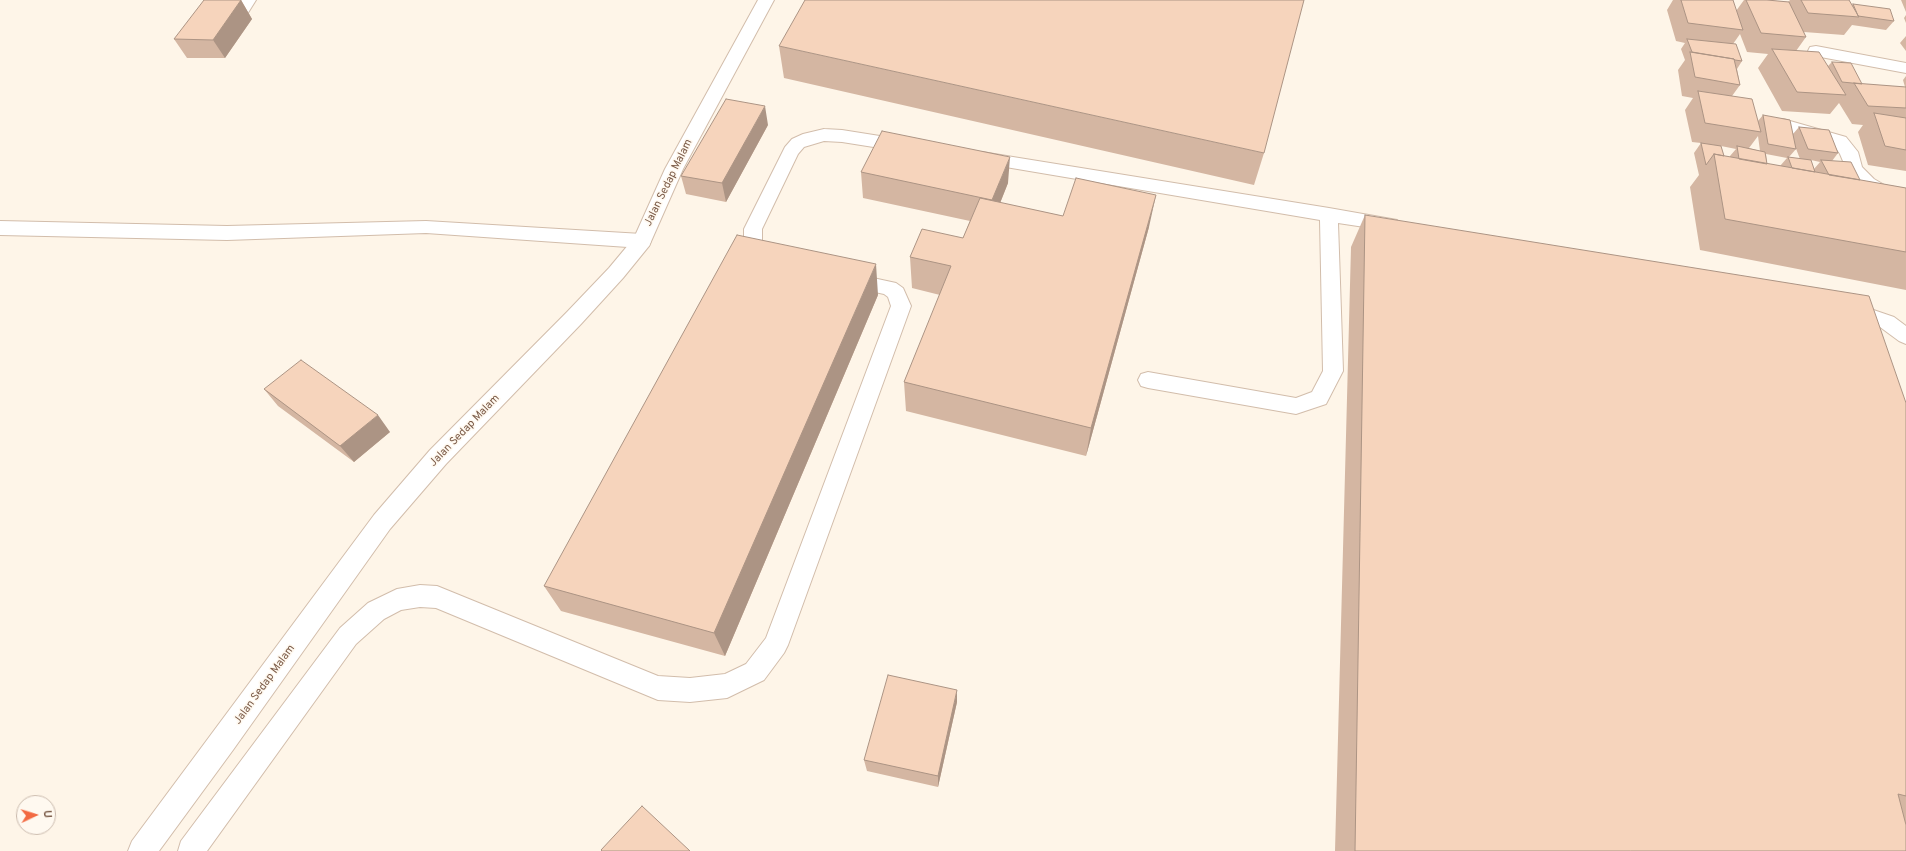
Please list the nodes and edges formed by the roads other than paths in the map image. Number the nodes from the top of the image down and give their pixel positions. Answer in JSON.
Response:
{"nodes":[{"id":1,"x":766,"y":0,"type":"edge"},
{"id":2,"x":1816,"y":51,"type":"edge"},
{"id":3,"x":1906,"y":68,"type":"edge"},
{"id":4,"x":1783,"y":124,"type":"edge"},
{"id":5,"x":926,"y":149,"type":"edge"},
{"id":6,"x":965,"y":155,"type":"edge"},
{"id":7,"x":1906,"y":202,"type":"edge"},
{"id":8,"x":1329,"y":214,"type":"junction"},
{"id":9,"x":0,"y":228,"type":"edge"},
{"id":10,"x":1407,"y":228,"type":"edge"},
{"id":11,"x":642,"y":241,"type":"junction"},
{"id":12,"x":790,"y":266,"type":"edge"},
{"id":13,"x":828,"y":275,"type":"edge"},
{"id":14,"x":1831,"y":304,"type":"edge"},
{"id":15,"x":1906,"y":336,"type":"edge"},
{"id":16,"x":1148,"y":380,"type":"dead end"},
{"id":17,"x":142,"y":851,"type":"edge"},
{"id":18,"x":191,"y":851,"type":"edge"}],
"edges":[{"from":1,"to":11,"type":"street","name":"Jalan Sedap Malam"},
{"from":2,"to":3,"type":"street"},
{"from":4,"to":7,"type":"street"},
{"from":5,"to":12,"type":"lane"},
{"from":6,"to":8,"type":"lane"},
{"from":8,"to":10,"type":"lane"},
{"from":8,"to":16,"type":"lane"},
{"from":9,"to":11,"type":"lane"},
{"from":11,"to":17,"type":"street","name":"Jalan Sedap Malam"},
{"from":13,"to":18,"type":"lane"},
{"from":14,"to":15,"type":"lane"}]}
